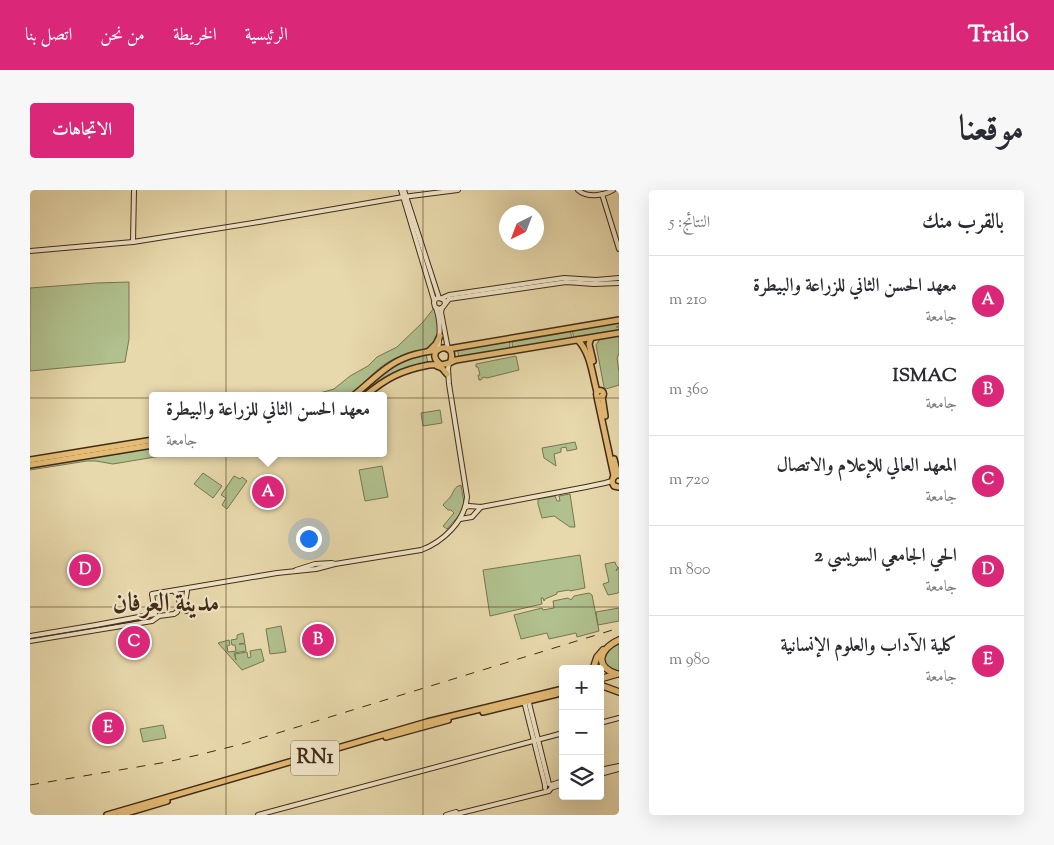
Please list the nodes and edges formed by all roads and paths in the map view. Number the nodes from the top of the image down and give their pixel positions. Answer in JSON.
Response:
{"nodes":[{"id":1,"x":134,"y":190,"type":"edge"},
{"id":2,"x":402,"y":190,"type":"edge"},
{"id":3,"x":458,"y":190,"type":"edge"},
{"id":4,"x":578,"y":190,"type":"edge"},
{"id":5,"x":613,"y":190,"type":"edge"},
{"id":6,"x":602,"y":194,"type":"junction"},
{"id":7,"x":405,"y":197,"type":"junction"},
{"id":8,"x":132,"y":242,"type":"junction"},
{"id":9,"x":619,"y":249,"type":"edge"},
{"id":10,"x":30,"y":251,"type":"edge"},
{"id":11,"x":619,"y":278,"type":"edge"},
{"id":12,"x":619,"y":282,"type":"edge"},
{"id":13,"x":440,"y":298,"type":"junction"},
{"id":14,"x":434,"y":301,"type":"junction"},
{"id":15,"x":445,"y":304,"type":"junction"},
{"id":16,"x":436,"y":308,"type":"junction"},
{"id":17,"x":442,"y":308,"type":"junction"},
{"id":18,"x":619,"y":320,"type":"edge"},
{"id":19,"x":619,"y":332,"type":"edge"},
{"id":20,"x":440,"y":336,"type":"junction"},
{"id":21,"x":591,"y":338,"type":"junction"},
{"id":22,"x":578,"y":340,"type":"junction"},
{"id":23,"x":448,"y":349,"type":"junction"},
{"id":24,"x":438,"y":350,"type":"junction"},
{"id":25,"x":429,"y":352,"type":"junction"},
{"id":26,"x":450,"y":362,"type":"junction"},
{"id":27,"x":440,"y":364,"type":"junction"},
{"id":28,"x":430,"y":365,"type":"junction"},
{"id":29,"x":447,"y":375,"type":"junction"},
{"id":30,"x":358,"y":392,"type":"edge"},
{"id":31,"x":370,"y":392,"type":"edge"},
{"id":32,"x":599,"y":394,"type":"junction"},
{"id":33,"x":149,"y":441,"type":"edge"},
{"id":34,"x":149,"y":446,"type":"edge"},
{"id":35,"x":30,"y":460,"type":"edge"},
{"id":36,"x":30,"y":465,"type":"edge"},
{"id":37,"x":616,"y":481,"type":"edge"},
{"id":38,"x":619,"y":493,"type":"edge"},
{"id":39,"x":468,"y":508,"type":"junction"},
{"id":40,"x":480,"y":508,"type":"junction"},
{"id":41,"x":476,"y":512,"type":"junction"},
{"id":42,"x":468,"y":517,"type":"junction"},
{"id":43,"x":458,"y":520,"type":"junction"},
{"id":44,"x":189,"y":589,"type":"junction"},
{"id":45,"x":174,"y":591,"type":"junction"},
{"id":46,"x":180,"y":602,"type":"junction"},
{"id":47,"x":186,"y":611,"type":"dead end"},
{"id":48,"x":155,"y":615,"type":"junction"},
{"id":49,"x":30,"y":636,"type":"edge"},
{"id":50,"x":619,"y":640,"type":"edge"},
{"id":51,"x":30,"y":641,"type":"edge"},
{"id":52,"x":594,"y":665,"type":"edge"},
{"id":53,"x":618,"y":675,"type":"edge"},
{"id":54,"x":604,"y":680,"type":"edge"},
{"id":55,"x":604,"y":684,"type":"edge"},
{"id":56,"x":619,"y":692,"type":"edge"},
{"id":57,"x":559,"y":693,"type":"edge"},
{"id":58,"x":526,"y":700,"type":"junction"},
{"id":59,"x":619,"y":718,"type":"edge"},
{"id":60,"x":604,"y":722,"type":"edge"},
{"id":61,"x":559,"y":734,"type":"edge"},
{"id":62,"x":536,"y":741,"type":"junction"},
{"id":63,"x":619,"y":768,"type":"edge"},
{"id":64,"x":604,"y":771,"type":"edge"},
{"id":65,"x":559,"y":784,"type":"edge"},
{"id":66,"x":548,"y":787,"type":"junction"},
{"id":67,"x":107,"y":815,"type":"edge"},
{"id":68,"x":120,"y":815,"type":"edge"},
{"id":69,"x":258,"y":815,"type":"edge"},
{"id":70,"x":446,"y":815,"type":"edge"},
{"id":71,"x":453,"y":815,"type":"edge"}],
"edges":[{"from":1,"to":8,"type":"street"},
{"from":2,"to":7,"type":"street"},
{"from":3,"to":7,"type":"street"},
{"from":4,"to":6,"type":"street"},
{"from":5,"to":6,"type":"street"},
{"from":6,"to":9,"type":"street"},
{"from":7,"to":8,"type":"street"},
{"from":7,"to":13,"type":"street"},
{"from":7,"to":14,"type":"street"},
{"from":8,"to":10,"type":"street"},
{"from":11,"to":13,"type":"street"},
{"from":12,"to":15,"type":"street"},
{"from":13,"to":14,"type":"street"},
{"from":13,"to":15,"type":"street"},
{"from":14,"to":16,"type":"street"},
{"from":15,"to":17,"type":"street"},
{"from":16,"to":17,"type":"street"},
{"from":16,"to":20,"type":"street"},
{"from":17,"to":23,"type":"street"},
{"from":18,"to":23,"type":"main road"},
{"from":19,"to":21,"type":"main road"},
{"from":20,"to":24,"type":"street"},
{"from":20,"to":25,"type":"main road"},
{"from":21,"to":22,"type":"main road"},
{"from":21,"to":32,"type":"main road"},
{"from":22,"to":26,"type":"main road"},
{"from":22,"to":32,"type":"main road"},
{"from":23,"to":24,"type":"main road"},
{"from":23,"to":26,"type":"main road"},
{"from":24,"to":25,"type":"main road"},
{"from":24,"to":27,"type":"main road"},
{"from":25,"to":30,"type":"main road"},
{"from":26,"to":27,"type":"main road"},
{"from":26,"to":29,"type":"street"},
{"from":27,"to":28,"type":"main road"},
{"from":27,"to":29,"type":"street"},
{"from":28,"to":29,"type":"main road"},
{"from":28,"to":31,"type":"main road"},
{"from":29,"to":39,"type":"street"},
{"from":32,"to":37,"type":"main road"},
{"from":33,"to":35,"type":"main road"},
{"from":34,"to":36,"type":"main road"},
{"from":37,"to":38,"type":"main road"},
{"from":37,"to":40,"type":"street"},
{"from":39,"to":40,"type":"street"},
{"from":39,"to":41,"type":"street"},
{"from":39,"to":42,"type":"street"},
{"from":39,"to":43,"type":"street"},
{"from":40,"to":41,"type":"street"},
{"from":41,"to":42,"type":"street"},
{"from":42,"to":43,"type":"street"},
{"from":43,"to":44,"type":"street"},
{"from":44,"to":45,"type":"street"},
{"from":44,"to":46,"type":"street"},
{"from":44,"to":47,"type":"street"},
{"from":45,"to":46,"type":"street"},
{"from":45,"to":48,"type":"street"},
{"from":46,"to":48,"type":"street"},
{"from":48,"to":49,"type":"street"},
{"from":48,"to":51,"type":"street"},
{"from":50,"to":52,"type":"highway"},
{"from":50,"to":53,"type":"highway"},
{"from":53,"to":54,"type":"highway"},
{"from":55,"to":56,"type":"highway"},
{"from":57,"to":58,"type":"main road","number":"RN1"},
{"from":58,"to":62,"type":"street"},
{"from":58,"to":67,"type":"main road","number":"RN1"},
{"from":58,"to":68,"type":"main road","number":"RN1"},
{"from":59,"to":60,"type":"street"},
{"from":61,"to":62,"type":"street"},
{"from":62,"to":66,"type":"street"},
{"from":62,"to":69,"type":"street"},
{"from":63,"to":64,"type":"street"},
{"from":65,"to":66,"type":"street"},
{"from":66,"to":70,"type":"street"},
{"from":66,"to":71,"type":"street"}]}
